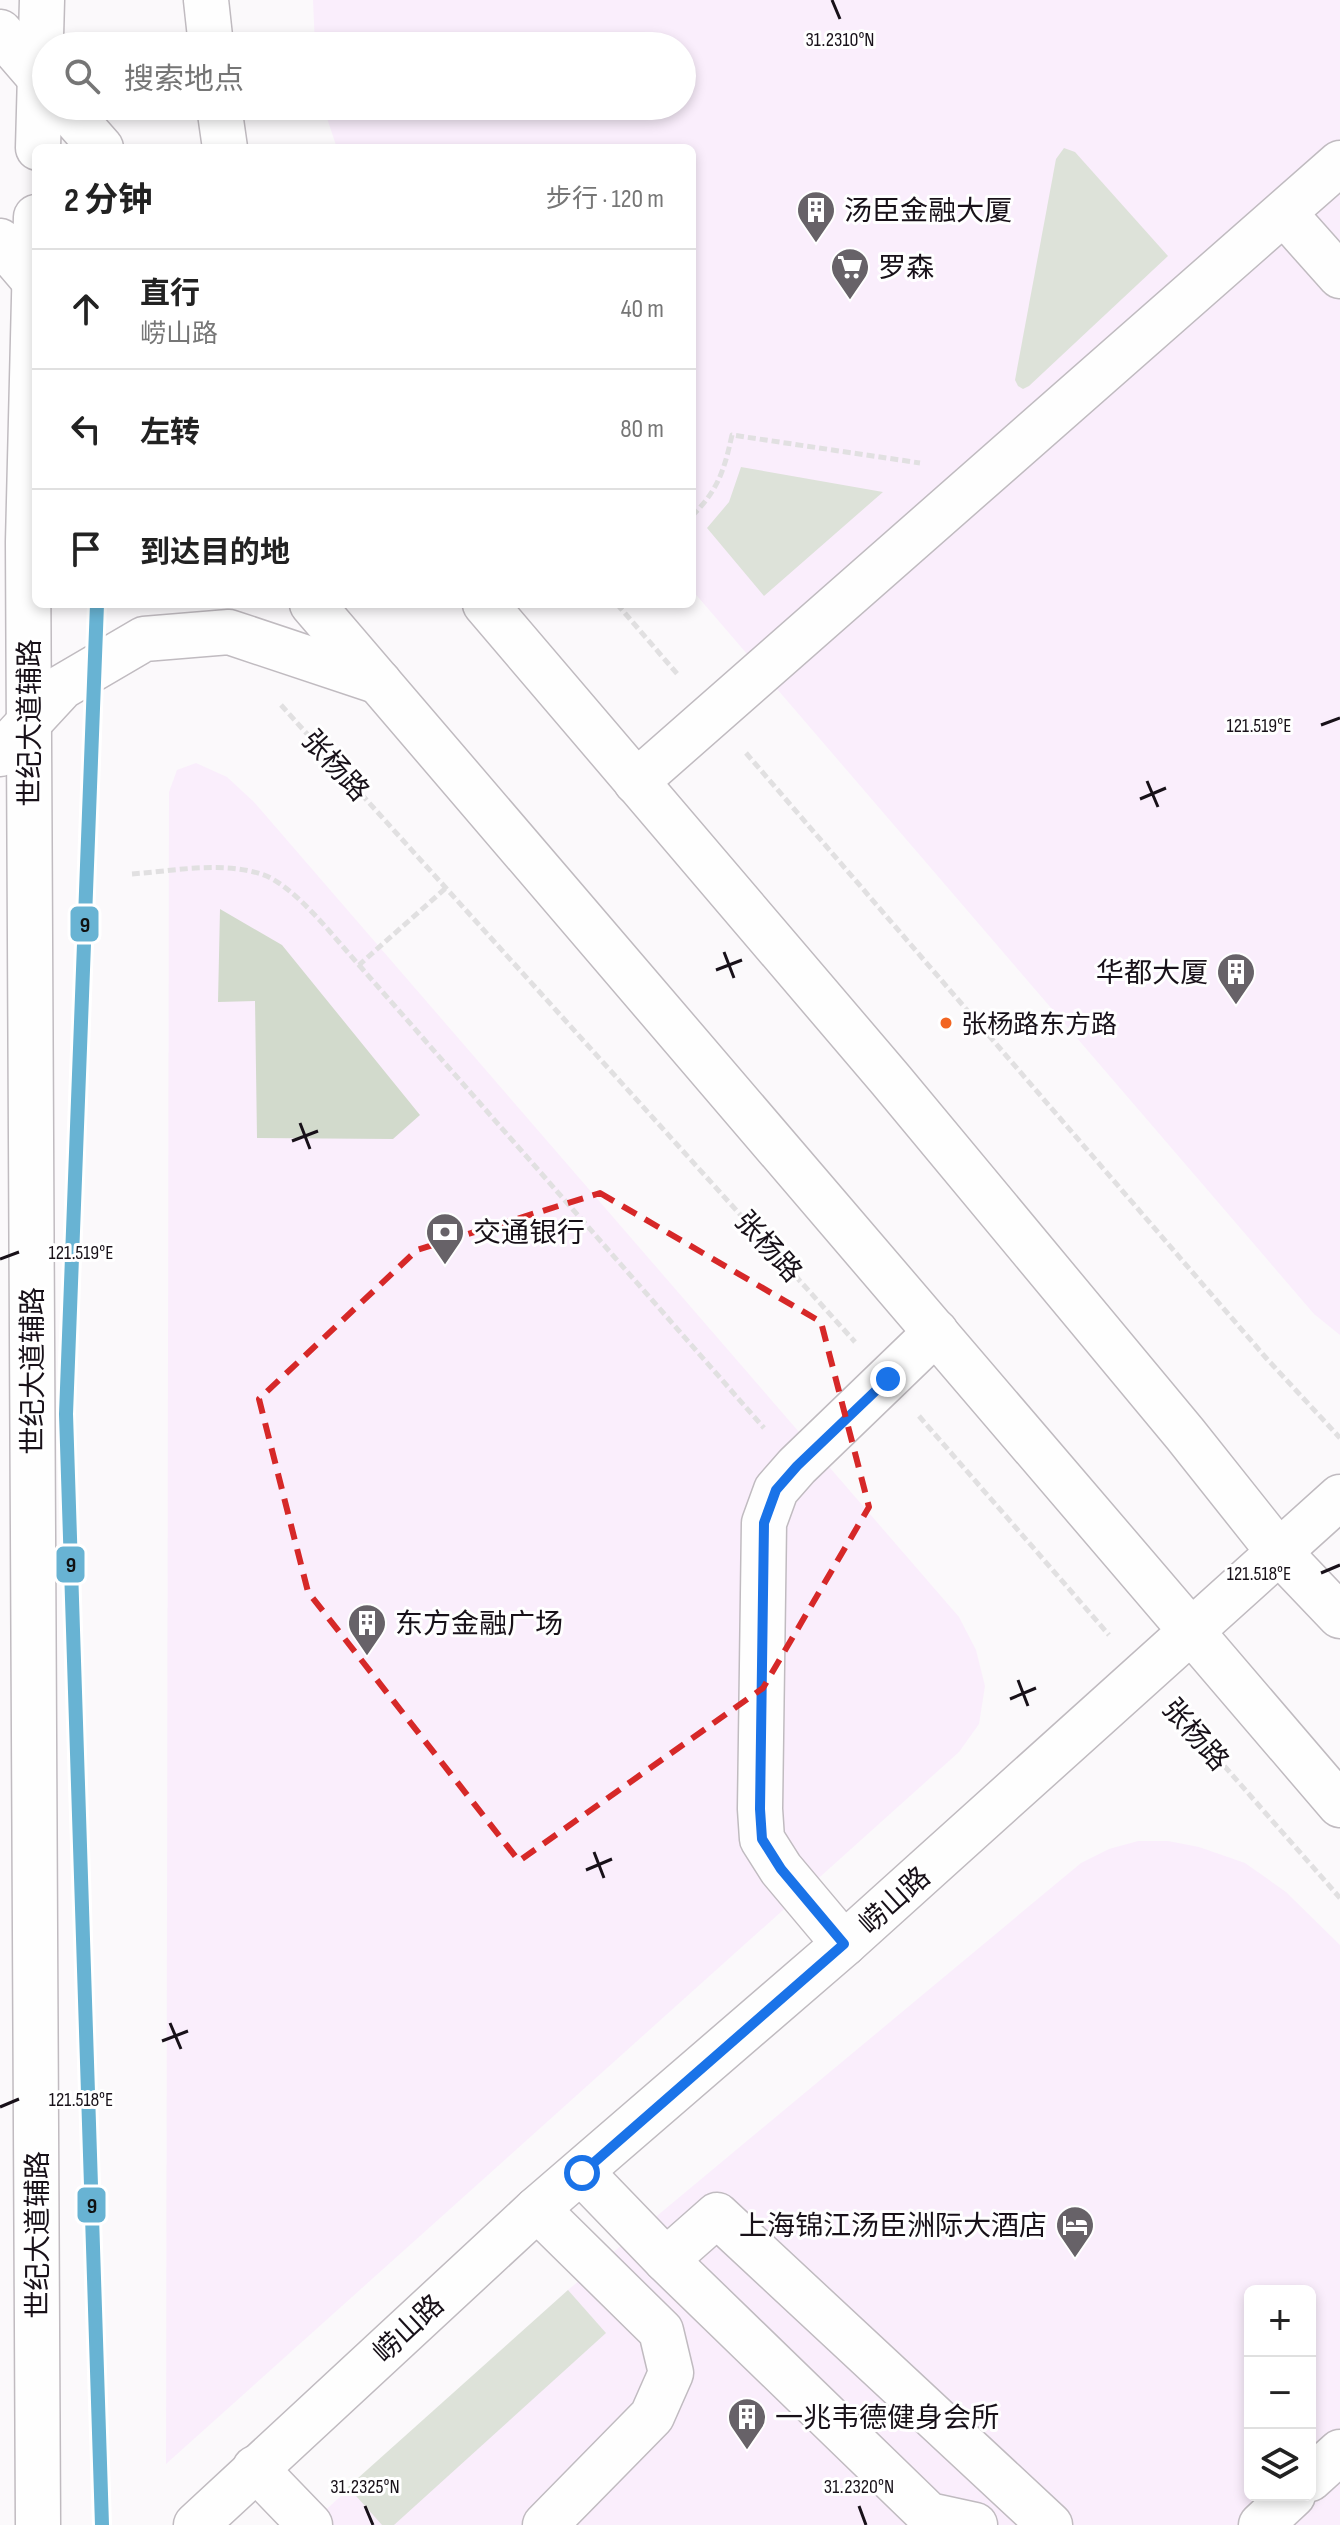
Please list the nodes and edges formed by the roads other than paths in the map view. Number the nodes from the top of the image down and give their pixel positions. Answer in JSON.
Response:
{"nodes":[{"id":1,"x":42,"y":0,"type":"edge"},
{"id":2,"x":206,"y":0,"type":"edge"},
{"id":3,"x":0,"y":32,"type":"edge"},
{"id":4,"x":45,"y":32,"type":"edge"},
{"id":5,"x":209,"y":32,"type":"edge"},
{"id":6,"x":32,"y":69,"type":"edge"},
{"id":7,"x":44,"y":120,"type":"edge"},
{"id":8,"x":76,"y":120,"type":"edge"},
{"id":9,"x":221,"y":120,"type":"edge"},
{"id":10,"x":39,"y":144,"type":"edge"},
{"id":11,"x":97,"y":144,"type":"edge"},
{"id":12,"x":224,"y":144,"type":"edge"},
{"id":13,"x":1340,"y":163,"type":"edge"},
{"id":14,"x":1284,"y":213,"type":"junction"},
{"id":15,"x":0,"y":241,"type":"edge"},
{"id":16,"x":1340,"y":276,"type":"edge"},
{"id":17,"x":32,"y":278,"type":"edge"},
{"id":18,"x":32,"y":367,"type":"edge"},
{"id":19,"x":315,"y":608,"type":"edge"},
{"id":20,"x":488,"y":608,"type":"edge"},
{"id":21,"x":379,"y":682,"type":"junction"},
{"id":22,"x":14,"y":738,"type":"edge"},
{"id":23,"x":636,"y":782,"type":"junction"},
{"id":24,"x":936,"y":1332,"type":"junction"},
{"id":25,"x":1340,"y":1497,"type":"edge"},
{"id":26,"x":1278,"y":1551,"type":"junction"},
{"id":27,"x":1340,"y":1616,"type":"edge"},
{"id":28,"x":1191,"y":1631,"type":"junction"},
{"id":29,"x":1340,"y":1805,"type":"edge"},
{"id":30,"x":844,"y":1944,"type":"junction"},
{"id":31,"x":582,"y":2173,"type":"junction"},
{"id":32,"x":537,"y":2209,"type":"junction"},
{"id":33,"x":666,"y":2260,"type":"junction"},
{"id":34,"x":1340,"y":2452,"type":"edge"},
{"id":35,"x":255,"y":2468,"type":"junction"},
{"id":36,"x":1316,"y":2474,"type":"edge"},
{"id":37,"x":1287,"y":2501,"type":"edge"},
{"id":38,"x":38,"y":2525,"type":"edge"},
{"id":39,"x":196,"y":2525,"type":"edge"},
{"id":40,"x":310,"y":2525,"type":"edge"},
{"id":41,"x":545,"y":2525,"type":"edge"},
{"id":42,"x":975,"y":2525,"type":"edge"},
{"id":43,"x":1050,"y":2525,"type":"edge"},
{"id":44,"x":1261,"y":2525,"type":"edge"}],
"edges":[{"from":1,"to":4,"type":"street"},
{"from":2,"to":5,"type":"street"},
{"from":3,"to":6,"type":"street"},
{"from":7,"to":10,"type":"street"},
{"from":8,"to":11,"type":"street"},
{"from":9,"to":12,"type":"street"},
{"from":13,"to":14,"type":"street"},
{"from":14,"to":16,"type":"street"},
{"from":14,"to":23,"type":"street"},
{"from":15,"to":17,"type":"street"},
{"from":18,"to":22,"type":"street","name":"世纪大道辅路"},
{"from":19,"to":21,"type":"street"},
{"from":20,"to":23,"type":"street"},
{"from":21,"to":22,"type":"street"},
{"from":21,"to":24,"type":"street"},
{"from":22,"to":38,"type":"street","name":"世纪大道辅路"},
{"from":23,"to":26,"type":"street"},
{"from":24,"to":28,"type":"street"},
{"from":24,"to":30,"type":"street"},
{"from":25,"to":26,"type":"street","name":"崂山路"},
{"from":26,"to":27,"type":"street"},
{"from":26,"to":28,"type":"street","name":"崂山路"},
{"from":28,"to":29,"type":"street"},
{"from":28,"to":30,"type":"street","name":"崂山路"},
{"from":30,"to":31,"type":"street","name":"崂山路"},
{"from":31,"to":32,"type":"street","name":"崂山路"},
{"from":31,"to":33,"type":"street"},
{"from":32,"to":35,"type":"street","name":"崂山路"},
{"from":32,"to":41,"type":"street"},
{"from":33,"to":42,"type":"street"},
{"from":33,"to":43,"type":"street"},
{"from":34,"to":36,"type":"street"},
{"from":35,"to":39,"type":"street","name":"崂山路"},
{"from":35,"to":40,"type":"street"},
{"from":37,"to":44,"type":"street"}]}
